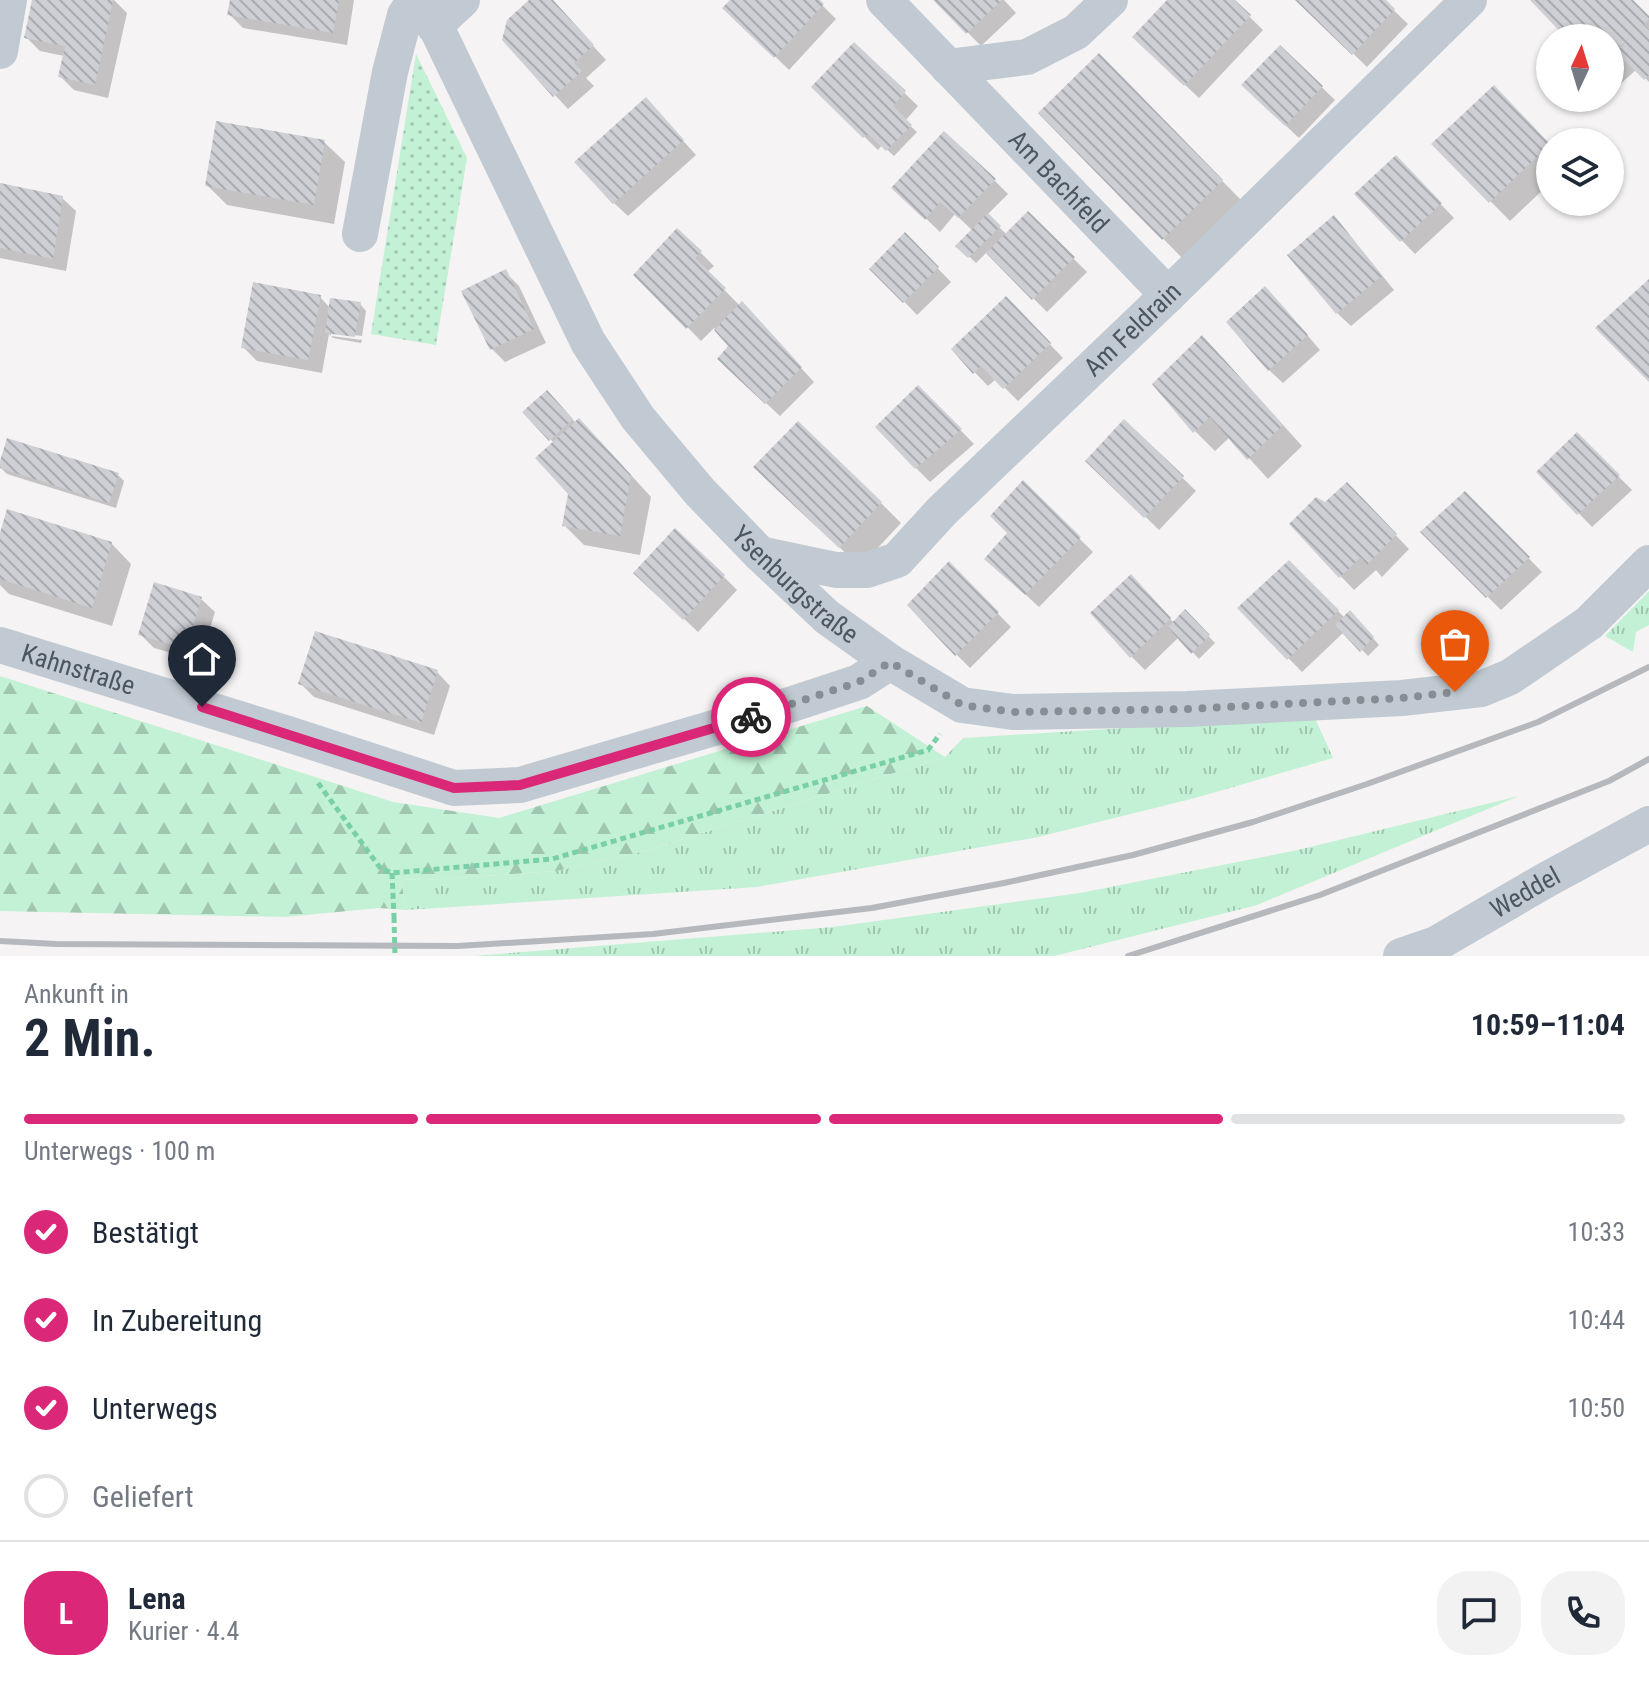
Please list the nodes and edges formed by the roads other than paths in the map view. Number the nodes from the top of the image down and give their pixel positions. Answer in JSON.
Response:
{"nodes":[{"id":1,"x":9,"y":0,"type":"edge"},
{"id":2,"x":462,"y":0,"type":"edge"},
{"id":3,"x":884,"y":0,"type":"edge"},
{"id":4,"x":1110,"y":0,"type":"edge"},
{"id":5,"x":1469,"y":0,"type":"edge"},
{"id":6,"x":424,"y":9,"type":"edge"},
{"id":7,"x":0,"y":51,"type":"edge"},
{"id":8,"x":948,"y":67,"type":"junction"},
{"id":9,"x":360,"y":234,"type":"dead end"},
{"id":10,"x":1168,"y":295,"type":"junction"},
{"id":11,"x":760,"y":554,"type":"junction"},
{"id":12,"x":1649,"y":563,"type":"edge"},
{"id":13,"x":0,"y":645,"type":"edge"},
{"id":14,"x":890,"y":662,"type":"junction"},
{"id":15,"x":1649,"y":824,"type":"edge"},
{"id":16,"x":1439,"y":950,"type":"edge"},
{"id":17,"x":1401,"y":956,"type":"edge"}],
"edges":[{"from":1,"to":7,"type":"street"},
{"from":2,"to":6,"type":"street"},
{"from":3,"to":8,"type":"street","name":"Am Bachfeld"},
{"from":4,"to":8,"type":"street"},
{"from":5,"to":10,"type":"street","name":"Am Feldrain"},
{"from":6,"to":9,"type":"street"},
{"from":6,"to":11,"type":"street","name":"Ysenburgstraße"},
{"from":8,"to":10,"type":"street","name":"Am Bachfeld"},
{"from":10,"to":11,"type":"street","name":"Am Feldrain"},
{"from":11,"to":14,"type":"street","name":"Ysenburgstraße"},
{"from":12,"to":14,"type":"street","name":"Ysenburgstraße"},
{"from":13,"to":14,"type":"street","name":"Kahnstraße"},
{"from":15,"to":16,"type":"street","name":"Weddel"},
{"from":16,"to":17,"type":"street","name":"Weddel"}]}
